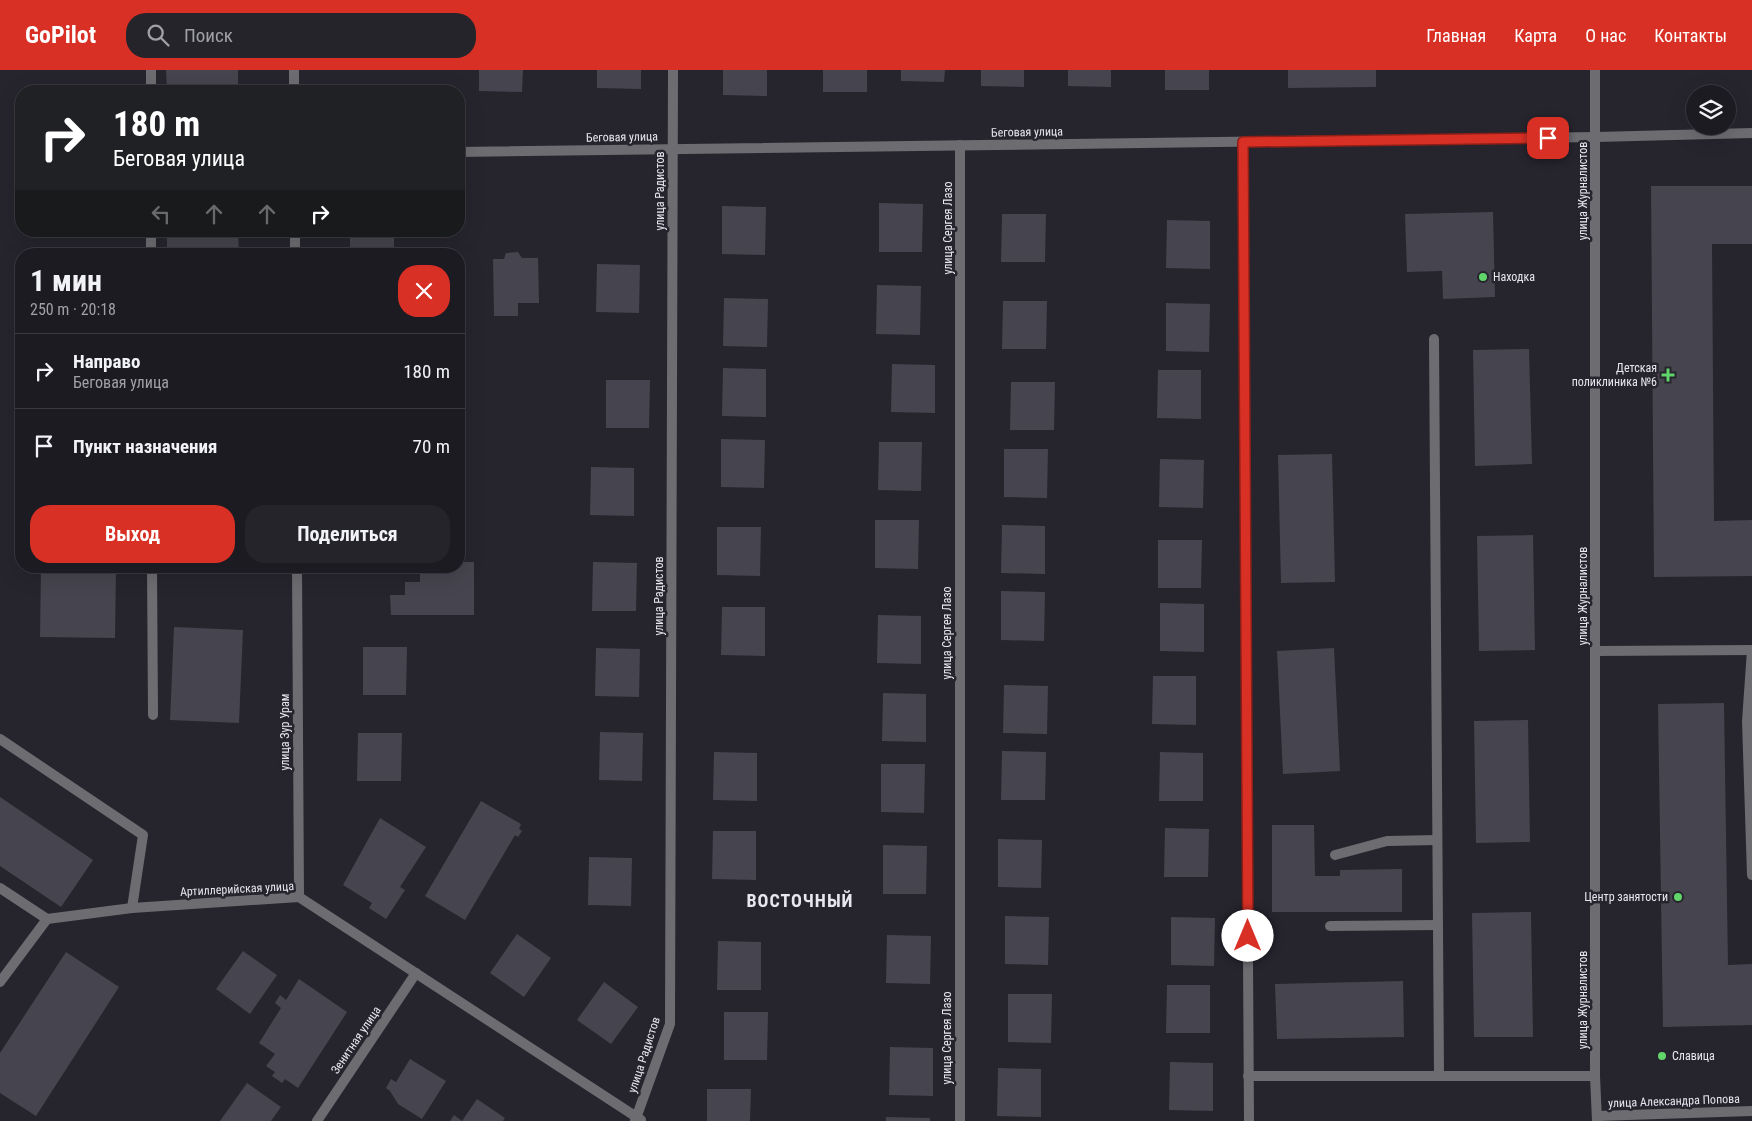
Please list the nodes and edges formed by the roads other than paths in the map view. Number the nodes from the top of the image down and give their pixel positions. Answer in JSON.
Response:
{"nodes":[{"id":1,"x":151,"y":70,"type":"edge"},
{"id":2,"x":294,"y":70,"type":"edge"},
{"id":3,"x":673,"y":70,"type":"edge"},
{"id":4,"x":1595,"y":70,"type":"edge"},
{"id":5,"x":151,"y":85,"type":"edge"},
{"id":6,"x":294,"y":85,"type":"edge"},
{"id":7,"x":1752,"y":133,"type":"edge"},
{"id":8,"x":1596,"y":137,"type":"junction"},
{"id":9,"x":1243,"y":142,"type":"junction"},
{"id":10,"x":960,"y":145,"type":"junction"},
{"id":11,"x":673,"y":149,"type":"junction"},
{"id":12,"x":465,"y":152,"type":"edge"},
{"id":13,"x":1434,"y":338,"type":"dead end"},
{"id":14,"x":152,"y":573,"type":"edge"},
{"id":15,"x":297,"y":573,"type":"edge"},
{"id":16,"x":1752,"y":650,"type":"edge"},
{"id":17,"x":1596,"y":652,"type":"junction"},
{"id":18,"x":153,"y":715,"type":"dead end"},
{"id":19,"x":0,"y":739,"type":"edge"},
{"id":20,"x":1437,"y":840,"type":"junction"},
{"id":21,"x":1336,"y":855,"type":"dead end"},
{"id":22,"x":1752,"y":875,"type":"edge"},
{"id":23,"x":0,"y":888,"type":"edge"},
{"id":24,"x":299,"y":897,"type":"junction"},
{"id":25,"x":132,"y":908,"type":"junction"},
{"id":26,"x":47,"y":919,"type":"junction"},
{"id":27,"x":1438,"y":925,"type":"junction"},
{"id":28,"x":1330,"y":926,"type":"dead end"},
{"id":29,"x":416,"y":973,"type":"junction"},
{"id":30,"x":0,"y":982,"type":"edge"},
{"id":31,"x":1248,"y":1076,"type":"junction"},
{"id":32,"x":1440,"y":1076,"type":"junction"},
{"id":33,"x":1595,"y":1076,"type":"junction"},
{"id":34,"x":1752,"y":1111,"type":"edge"},
{"id":35,"x":1597,"y":1118,"type":"edge"},
{"id":36,"x":638,"y":1120,"type":"edge"},
{"id":37,"x":317,"y":1121,"type":"edge"},
{"id":38,"x":960,"y":1121,"type":"edge"},
{"id":39,"x":1249,"y":1121,"type":"edge"}],
"edges":[{"from":1,"to":5,"type":"street"},
{"from":2,"to":6,"type":"street"},
{"from":3,"to":11,"type":"street","name":"улица Радистов"},
{"from":4,"to":8,"type":"street","name":"улица Журналистов"},
{"from":7,"to":8,"type":"street","name":"Беговая улица"},
{"from":8,"to":9,"type":"street","name":"Беговая улица"},
{"from":8,"to":17,"type":"street","name":"улица Журналистов"},
{"from":9,"to":10,"type":"street","name":"Беговая улица"},
{"from":9,"to":31,"type":"street"},
{"from":10,"to":11,"type":"street","name":"Беговая улица"},
{"from":10,"to":38,"type":"street","name":"улица Сергея Лазо"},
{"from":11,"to":12,"type":"street","name":"Беговая улица"},
{"from":11,"to":36,"type":"street","name":"улица Радистов"},
{"from":13,"to":20,"type":"street"},
{"from":14,"to":18,"type":"street"},
{"from":15,"to":24,"type":"street","name":"улица Зур Урам"},
{"from":16,"to":17,"type":"street"},
{"from":16,"to":22,"type":"street"},
{"from":17,"to":33,"type":"street","name":"улица Журналистов"},
{"from":19,"to":25,"type":"street"},
{"from":20,"to":21,"type":"street"},
{"from":20,"to":27,"type":"street"},
{"from":23,"to":26,"type":"street"},
{"from":24,"to":25,"type":"street","name":"Артиллерийская улица"},
{"from":24,"to":29,"type":"street","name":"Артиллерийская улица"},
{"from":25,"to":26,"type":"street","name":"Артиллерийская улица"},
{"from":26,"to":30,"type":"street"},
{"from":27,"to":28,"type":"street"},
{"from":27,"to":32,"type":"street"},
{"from":29,"to":36,"type":"street","name":"Артиллерийская улица"},
{"from":29,"to":37,"type":"street","name":"Зенитная улица"},
{"from":31,"to":32,"type":"street"},
{"from":31,"to":39,"type":"street"},
{"from":32,"to":33,"type":"street"},
{"from":33,"to":35,"type":"street","name":"улица Журналистов"},
{"from":34,"to":35,"type":"street","name":"улица Александра Попова"}]}
